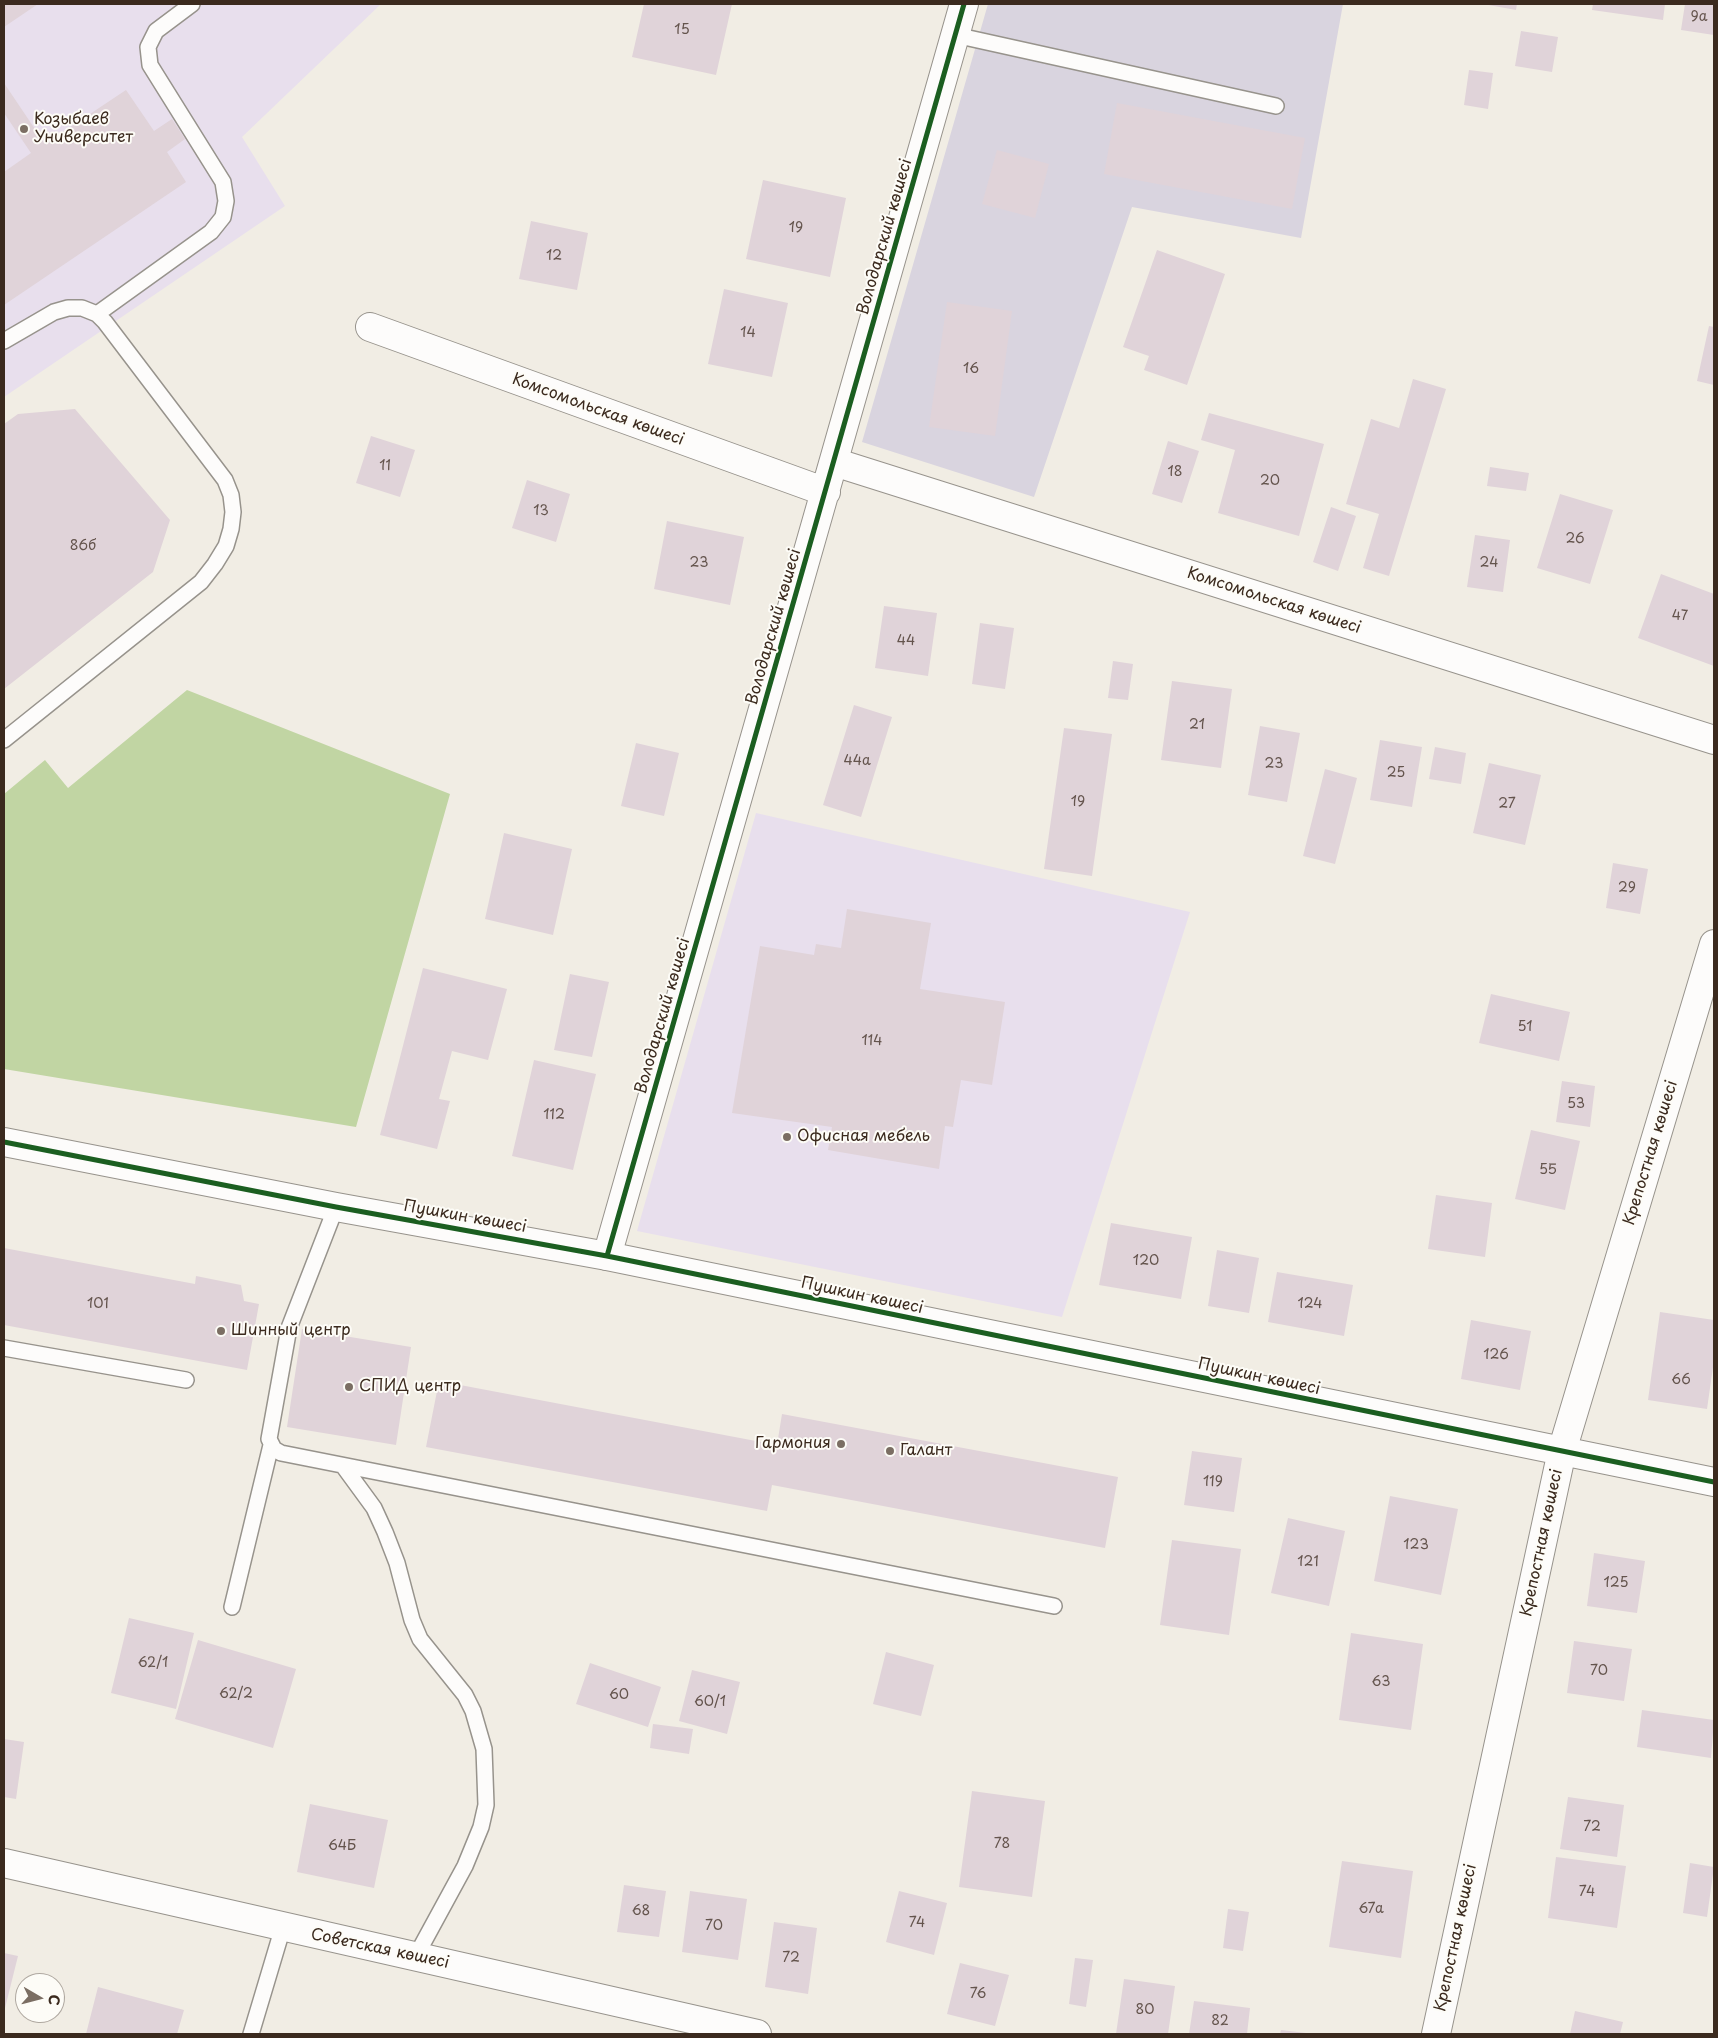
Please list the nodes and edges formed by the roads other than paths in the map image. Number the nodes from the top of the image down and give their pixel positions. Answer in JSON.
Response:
{"nodes":[{"id":1,"x":192,"y":4,"type":"edge"},
{"id":2,"x":964,"y":4,"type":"edge"},
{"id":3,"x":955,"y":35,"type":"junction"},
{"id":4,"x":1276,"y":106,"type":"dead end"},
{"id":5,"x":97,"y":314,"type":"junction"},
{"id":6,"x":370,"y":327,"type":"dead end"},
{"id":7,"x":4,"y":341,"type":"edge"},
{"id":8,"x":834,"y":462,"type":"junction"},
{"id":9,"x":826,"y":492,"type":"junction"},
{"id":10,"x":4,"y":740,"type":"edge"},
{"id":11,"x":1714,"y":740,"type":"edge"},
{"id":12,"x":1714,"y":944,"type":"edge"},
{"id":13,"x":4,"y":1142,"type":"edge"},
{"id":14,"x":336,"y":1207,"type":"junction"},
{"id":15,"x":607,"y":1256,"type":"junction"},
{"id":16,"x":4,"y":1348,"type":"edge"},
{"id":17,"x":186,"y":1380,"type":"dead end"},
{"id":18,"x":271,"y":1445,"type":"junction"},
{"id":19,"x":1562,"y":1451,"type":"junction"},
{"id":20,"x":344,"y":1467,"type":"junction"},
{"id":21,"x":1714,"y":1482,"type":"edge"},
{"id":22,"x":1054,"y":1606,"type":"dead end"},
{"id":23,"x":232,"y":1607,"type":"dead end"},
{"id":24,"x":4,"y":1863,"type":"edge"},
{"id":25,"x":283,"y":1927,"type":"junction"},
{"id":26,"x":416,"y":1956,"type":"junction"},
{"id":27,"x":251,"y":2034,"type":"edge"},
{"id":28,"x":757,"y":2034,"type":"edge"},
{"id":29,"x":1436,"y":2034,"type":"edge"}],
"edges":[{"from":1,"to":5,"type":"lane"},
{"from":2,"to":3,"type":"street","name":"Володарский көшесі"},
{"from":3,"to":4,"type":"lane"},
{"from":3,"to":8,"type":"street","name":"Володарский көшесі"},
{"from":5,"to":7,"type":"lane"},
{"from":5,"to":10,"type":"lane"},
{"from":6,"to":9,"type":"street","name":"Комсомольская көшесі"},
{"from":8,"to":9,"type":"street","name":"Володарский көшесі"},
{"from":8,"to":11,"type":"street","name":"Комсомольская көшесі"},
{"from":9,"to":15,"type":"street","name":"Володарский көшесі"},
{"from":12,"to":19,"type":"street","name":"Крепостная көшесі"},
{"from":13,"to":14,"type":"street","name":"Пушкин көшесі"},
{"from":14,"to":15,"type":"street","name":"Пушкин көшесі"},
{"from":14,"to":18,"type":"lane"},
{"from":15,"to":19,"type":"street","name":"Пушкин көшесі"},
{"from":16,"to":17,"type":"lane"},
{"from":18,"to":20,"type":"lane"},
{"from":18,"to":23,"type":"lane"},
{"from":19,"to":21,"type":"street","name":"Пушкин көшесі"},
{"from":19,"to":29,"type":"street","name":"Крепостная көшесі"},
{"from":20,"to":22,"type":"lane"},
{"from":20,"to":26,"type":"lane"},
{"from":24,"to":25,"type":"street","name":"Советская көшесі"},
{"from":25,"to":26,"type":"street","name":"Советская көшесі"},
{"from":25,"to":27,"type":"lane"},
{"from":26,"to":28,"type":"street","name":"Советская көшесі"}]}
